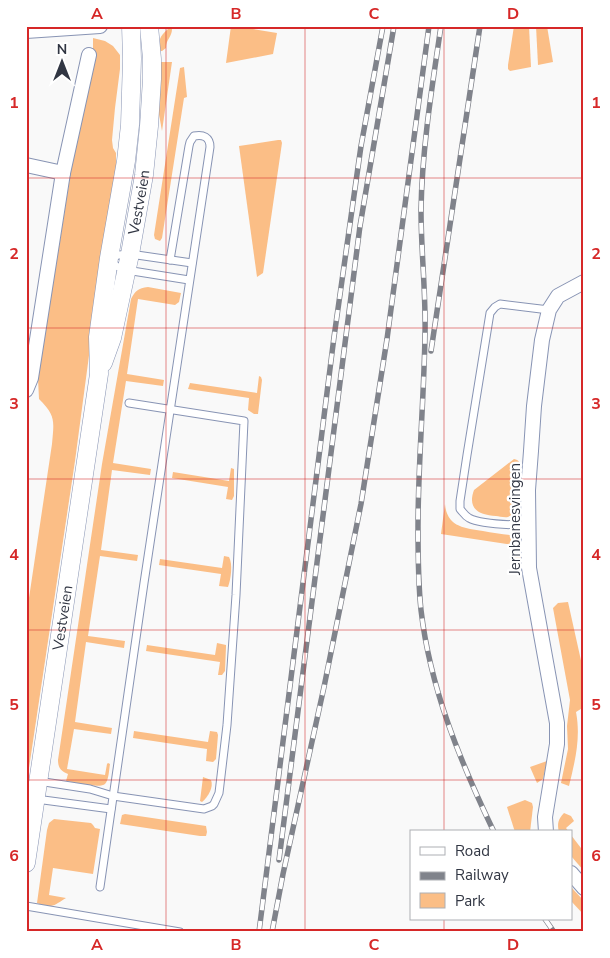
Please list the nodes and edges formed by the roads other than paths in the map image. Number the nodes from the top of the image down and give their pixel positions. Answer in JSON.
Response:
{"nodes":[{"id":1,"x":100,"y":26,"type":"edge"},
{"id":2,"x":131,"y":26,"type":"edge"},
{"id":3,"x":149,"y":26,"type":"edge"},
{"id":4,"x":26,"y":31,"type":"edge"},
{"id":5,"x":89,"y":55,"type":"dead end"},
{"id":6,"x":26,"y":165,"type":"edge"},
{"id":7,"x":63,"y":173,"type":"junction"},
{"id":8,"x":109,"y":258,"type":"junction"},
{"id":9,"x":170,"y":260,"type":"junction"},
{"id":10,"x":128,"y":262,"type":"junction"},
{"id":11,"x":192,"y":263,"type":"junction"},
{"id":12,"x":189,"y":280,"type":"junction"},
{"id":13,"x":584,"y":282,"type":"edge"},
{"id":14,"x":549,"y":310,"type":"junction"},
{"id":15,"x":99,"y":374,"type":"junction"},
{"id":16,"x":26,"y":390,"type":"edge"},
{"id":17,"x":129,"y":403,"type":"dead end"},
{"id":18,"x":170,"y":410,"type":"junction"},
{"id":19,"x":529,"y":525,"type":"junction"},
{"id":20,"x":37,"y":790,"type":"junction"},
{"id":21,"x":113,"y":796,"type":"junction"},
{"id":22,"x":111,"y":809,"type":"junction"},
{"id":23,"x":546,"y":830,"type":"edge"},
{"id":24,"x":26,"y":863,"type":"edge"},
{"id":25,"x":572,"y":874,"type":"edge"},
{"id":26,"x":100,"y":887,"type":"dead end"},
{"id":27,"x":584,"y":888,"type":"edge"},
{"id":28,"x":26,"y":906,"type":"edge"},
{"id":29,"x":180,"y":932,"type":"edge"}],
"edges":[{"from":1,"to":4,"type":"street"},
{"from":2,"to":8,"type":"street","name":"Vestveien"},
{"from":3,"to":10,"type":"street","name":"Vestveien"},
{"from":5,"to":7,"type":"street"},
{"from":6,"to":7,"type":"street"},
{"from":7,"to":16,"type":"street"},
{"from":8,"to":10,"type":"lane"},
{"from":8,"to":10,"type":"lane"},
{"from":8,"to":15,"type":"street","name":"Vestveien"},
{"from":9,"to":10,"type":"lane"},
{"from":9,"to":11,"type":"lane"},
{"from":9,"to":11,"type":"lane"},
{"from":10,"to":12,"type":"lane"},
{"from":10,"to":15,"type":"street","name":"Vestveien"},
{"from":11,"to":12,"type":"lane"},
{"from":12,"to":18,"type":"lane"},
{"from":13,"to":14,"type":"street","name":"Jernbanesvingen"},
{"from":14,"to":19,"type":"street","name":"Jernbanesvingen"},
{"from":14,"to":19,"type":"lane"},
{"from":15,"to":20,"type":"street","name":"Vestveien"},
{"from":17,"to":18,"type":"lane"},
{"from":18,"to":21,"type":"lane"},
{"from":18,"to":21,"type":"lane"},
{"from":19,"to":23,"type":"street","name":"Jernbanesvingen"},
{"from":20,"to":21,"type":"lane"},
{"from":20,"to":22,"type":"lane"},
{"from":20,"to":24,"type":"street","name":"Vestveien"},
{"from":21,"to":22,"type":"lane"},
{"from":22,"to":26,"type":"lane"},
{"from":25,"to":27,"type":"street"},
{"from":28,"to":29,"type":"lane"}]}
